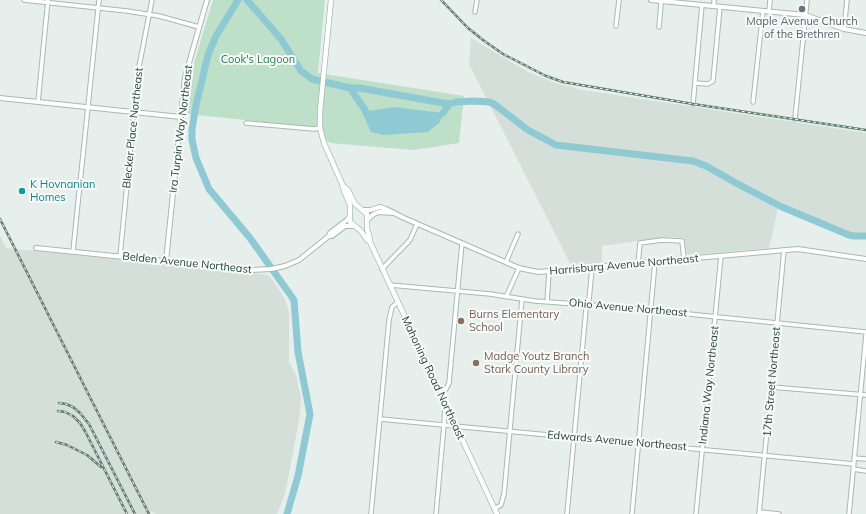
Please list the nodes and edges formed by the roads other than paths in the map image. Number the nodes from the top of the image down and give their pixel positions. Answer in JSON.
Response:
{"nodes":[{"id":1,"x":24,"y":0,"type":"edge"},
{"id":2,"x":99,"y":0,"type":"edge"},
{"id":3,"x":152,"y":0,"type":"edge"},
{"id":4,"x":207,"y":0,"type":"edge"},
{"id":5,"x":331,"y":0,"type":"edge"},
{"id":6,"x":477,"y":0,"type":"edge"},
{"id":7,"x":619,"y":0,"type":"edge"},
{"id":8,"x":651,"y":0,"type":"edge"},
{"id":9,"x":660,"y":0,"type":"edge"},
{"id":10,"x":714,"y":0,"type":"edge"},
{"id":11,"x":770,"y":0,"type":"edge"},
{"id":12,"x":807,"y":0,"type":"edge"},
{"id":13,"x":847,"y":0,"type":"edge"},
{"id":14,"x":48,"y":1,"type":"edge"},
{"id":15,"x":702,"y":5,"type":"junction"},
{"id":16,"x":714,"y":6,"type":"junction"},
{"id":17,"x":98,"y":7,"type":"junction"},
{"id":18,"x":720,"y":7,"type":"junction"},
{"id":19,"x":763,"y":11,"type":"junction"},
{"id":20,"x":476,"y":12,"type":"dead end"},
{"id":21,"x":769,"y":12,"type":"junction"},
{"id":22,"x":149,"y":15,"type":"junction"},
{"id":23,"x":805,"y":16,"type":"junction"},
{"id":24,"x":616,"y":26,"type":"dead end"},
{"id":25,"x":199,"y":27,"type":"junction"},
{"id":26,"x":659,"y":27,"type":"dead end"},
{"id":27,"x":844,"y":29,"type":"junction"},
{"id":28,"x":866,"y":33,"type":"edge"},
{"id":29,"x":695,"y":83,"type":"junction"},
{"id":30,"x":0,"y":98,"type":"edge"},
{"id":31,"x":38,"y":102,"type":"junction"},
{"id":32,"x":753,"y":102,"type":"dead end"},
{"id":33,"x":693,"y":104,"type":"dead end"},
{"id":34,"x":88,"y":107,"type":"junction"},
{"id":35,"x":134,"y":112,"type":"junction"},
{"id":36,"x":181,"y":117,"type":"junction"},
{"id":37,"x":795,"y":120,"type":"dead end"},
{"id":38,"x":246,"y":123,"type":"dead end"},
{"id":39,"x":320,"y":128,"type":"junction"},
{"id":40,"x":343,"y":186,"type":"junction"},
{"id":41,"x":362,"y":210,"type":"junction"},
{"id":42,"x":393,"y":213,"type":"junction"},
{"id":43,"x":350,"y":215,"type":"junction"},
{"id":44,"x":368,"y":220,"type":"junction"},
{"id":45,"x":417,"y":224,"type":"junction"},
{"id":46,"x":355,"y":227,"type":"junction"},
{"id":47,"x":518,"y":234,"type":"dead end"},
{"id":48,"x":329,"y":236,"type":"junction"},
{"id":49,"x":370,"y":242,"type":"junction"},
{"id":50,"x":462,"y":243,"type":"junction"},
{"id":51,"x":36,"y":248,"type":"dead end"},
{"id":52,"x":784,"y":250,"type":"junction"},
{"id":53,"x":73,"y":251,"type":"junction"},
{"id":54,"x":120,"y":256,"type":"junction"},
{"id":55,"x":721,"y":256,"type":"junction"},
{"id":56,"x":684,"y":259,"type":"junction"},
{"id":57,"x":866,"y":259,"type":"edge"},
{"id":58,"x":166,"y":261,"type":"junction"},
{"id":59,"x":506,"y":262,"type":"junction"},
{"id":60,"x":655,"y":262,"type":"junction"},
{"id":61,"x":638,"y":264,"type":"junction"},
{"id":62,"x":519,"y":268,"type":"junction"},
{"id":63,"x":592,"y":268,"type":"junction"},
{"id":64,"x":382,"y":269,"type":"junction"},
{"id":65,"x":549,"y":272,"type":"junction"},
{"id":66,"x":390,"y":285,"type":"junction"},
{"id":67,"x":457,"y":291,"type":"junction"},
{"id":68,"x":506,"y":296,"type":"junction"},
{"id":69,"x":522,"y":299,"type":"junction"},
{"id":70,"x":398,"y":302,"type":"junction"},
{"id":71,"x":547,"y":302,"type":"junction"},
{"id":72,"x":588,"y":304,"type":"junction"},
{"id":73,"x":651,"y":310,"type":"junction"},
{"id":74,"x":715,"y":316,"type":"junction"},
{"id":75,"x":777,"y":323,"type":"junction"},
{"id":76,"x":866,"y":333,"type":"edge"},
{"id":77,"x":771,"y":386,"type":"junction"},
{"id":78,"x":440,"y":392,"type":"junction"},
{"id":79,"x":860,"y":394,"type":"junction"},
{"id":80,"x":866,"y":395,"type":"edge"},
{"id":81,"x":445,"y":402,"type":"junction"},
{"id":82,"x":380,"y":419,"type":"junction"},
{"id":83,"x":444,"y":425,"type":"junction"},
{"id":84,"x":456,"y":426,"type":"junction"},
{"id":85,"x":509,"y":431,"type":"junction"},
{"id":86,"x":574,"y":437,"type":"junction"},
{"id":87,"x":639,"y":443,"type":"junction"},
{"id":88,"x":702,"y":449,"type":"junction"},
{"id":89,"x":765,"y":455,"type":"junction"},
{"id":90,"x":854,"y":458,"type":"junction"},
{"id":91,"x":866,"y":459,"type":"edge"},
{"id":92,"x":854,"y":464,"type":"junction"},
{"id":93,"x":853,"y":469,"type":"junction"},
{"id":94,"x":866,"y":471,"type":"edge"},
{"id":95,"x":494,"y":509,"type":"junction"},
{"id":96,"x":760,"y":513,"type":"edge"},
{"id":97,"x":371,"y":514,"type":"edge"},
{"id":98,"x":436,"y":514,"type":"edge"},
{"id":99,"x":497,"y":514,"type":"edge"},
{"id":100,"x":567,"y":514,"type":"edge"},
{"id":101,"x":632,"y":514,"type":"edge"},
{"id":102,"x":696,"y":514,"type":"edge"},
{"id":103,"x":779,"y":514,"type":"edge"},
{"id":104,"x":849,"y":514,"type":"edge"}],
"edges":[{"from":1,"to":14,"type":"street"},
{"from":2,"to":17,"type":"street"},
{"from":3,"to":22,"type":"street","name":"Blecker Place Northeast"},
{"from":4,"to":25,"type":"street","name":"Ira Turpin Way Northeast"},
{"from":5,"to":39,"type":"main road"},
{"from":6,"to":20,"type":"street"},
{"from":7,"to":24,"type":"street"},
{"from":8,"to":9,"type":"street"},
{"from":9,"to":15,"type":"street"},
{"from":9,"to":26,"type":"street"},
{"from":10,"to":16,"type":"street"},
{"from":11,"to":21,"type":"street"},
{"from":12,"to":23,"type":"street"},
{"from":13,"to":27,"type":"street"},
{"from":14,"to":17,"type":"street"},
{"from":14,"to":31,"type":"street"},
{"from":15,"to":16,"type":"street"},
{"from":15,"to":29,"type":"street"},
{"from":16,"to":18,"type":"street"},
{"from":17,"to":22,"type":"street"},
{"from":17,"to":34,"type":"street"},
{"from":18,"to":19,"type":"street"},
{"from":18,"to":29,"type":"street"},
{"from":19,"to":21,"type":"street"},
{"from":19,"to":32,"type":"street"},
{"from":21,"to":23,"type":"street"},
{"from":22,"to":25,"type":"street"},
{"from":22,"to":35,"type":"street","name":"Blecker Place Northeast"},
{"from":23,"to":27,"type":"street"},
{"from":23,"to":37,"type":"street"},
{"from":25,"to":36,"type":"street","name":"Ira Turpin Way Northeast"},
{"from":27,"to":28,"type":"street"},
{"from":29,"to":33,"type":"street"},
{"from":30,"to":31,"type":"street"},
{"from":31,"to":34,"type":"street"},
{"from":34,"to":35,"type":"street"},
{"from":34,"to":53,"type":"street"},
{"from":35,"to":36,"type":"street"},
{"from":35,"to":54,"type":"street","name":"Blecker Place Northeast"},
{"from":36,"to":58,"type":"street","name":"Ira Turpin Way Northeast"},
{"from":38,"to":39,"type":"street"},
{"from":39,"to":40,"type":"main road"},
{"from":40,"to":41,"type":"main road"},
{"from":40,"to":43,"type":"main road"},
{"from":41,"to":42,"type":"street","name":"Harrisburg Avenue Northeast"},
{"from":41,"to":43,"type":"main road"},
{"from":41,"to":44,"type":"main road"},
{"from":42,"to":44,"type":"street","name":"Harrisburg Avenue Northeast"},
{"from":42,"to":45,"type":"street","name":"Harrisburg Avenue Northeast"},
{"from":43,"to":46,"type":"main road"},
{"from":43,"to":48,"type":"street","name":"Belden Avenue Northeast"},
{"from":44,"to":46,"type":"main road"},
{"from":44,"to":49,"type":"main road","name":"Mahoning Road Northeast"},
{"from":45,"to":50,"type":"street","name":"Harrisburg Avenue Northeast"},
{"from":45,"to":64,"type":"street"},
{"from":46,"to":48,"type":"street","name":"Belden Avenue Northeast"},
{"from":46,"to":49,"type":"main road","name":"Mahoning Road Northeast"},
{"from":47,"to":59,"type":"street"},
{"from":48,"to":58,"type":"street","name":"Belden Avenue Northeast"},
{"from":49,"to":64,"type":"main road","name":"Mahoning Road Northeast"},
{"from":50,"to":59,"type":"street","name":"Harrisburg Avenue Northeast"},
{"from":50,"to":67,"type":"street"},
{"from":51,"to":53,"type":"street","name":"Belden Avenue Northeast"},
{"from":52,"to":55,"type":"street","name":"Harrisburg Avenue Northeast"},
{"from":52,"to":57,"type":"street","name":"Harrisburg Avenue Northeast"},
{"from":52,"to":75,"type":"street","name":"17th Street Northeast"},
{"from":53,"to":54,"type":"street","name":"Belden Avenue Northeast"},
{"from":54,"to":58,"type":"street","name":"Belden Avenue Northeast"},
{"from":55,"to":56,"type":"street","name":"Harrisburg Avenue Northeast"},
{"from":55,"to":74,"type":"street","name":"Indiana Way Northeast"},
{"from":56,"to":60,"type":"street","name":"Harrisburg Avenue Northeast"},
{"from":56,"to":61,"type":"street"},
{"from":59,"to":62,"type":"street","name":"Harrisburg Avenue Northeast"},
{"from":60,"to":61,"type":"street","name":"Harrisburg Avenue Northeast"},
{"from":60,"to":73,"type":"street"},
{"from":61,"to":63,"type":"street","name":"Harrisburg Avenue Northeast"},
{"from":62,"to":65,"type":"street","name":"Harrisburg Avenue Northeast"},
{"from":62,"to":68,"type":"street"},
{"from":63,"to":65,"type":"street","name":"Harrisburg Avenue Northeast"},
{"from":63,"to":72,"type":"street"},
{"from":64,"to":66,"type":"main road","name":"Mahoning Road Northeast"},
{"from":65,"to":71,"type":"street"},
{"from":66,"to":67,"type":"street","name":"Ohio Avenue Northeast"},
{"from":66,"to":70,"type":"main road","name":"Mahoning Road Northeast"},
{"from":67,"to":68,"type":"street","name":"Ohio Avenue Northeast"},
{"from":67,"to":78,"type":"street"},
{"from":68,"to":69,"type":"street","name":"Ohio Avenue Northeast"},
{"from":69,"to":71,"type":"street","name":"Ohio Avenue Northeast"},
{"from":69,"to":85,"type":"street"},
{"from":70,"to":78,"type":"main road","name":"Mahoning Road Northeast"},
{"from":70,"to":82,"type":"street"},
{"from":71,"to":72,"type":"street","name":"Ohio Avenue Northeast"},
{"from":72,"to":73,"type":"street","name":"Ohio Avenue Northeast"},
{"from":72,"to":86,"type":"street"},
{"from":73,"to":74,"type":"street","name":"Ohio Avenue Northeast"},
{"from":73,"to":87,"type":"street"},
{"from":74,"to":75,"type":"street","name":"Ohio Avenue Northeast"},
{"from":74,"to":88,"type":"street","name":"Indiana Way Northeast"},
{"from":75,"to":76,"type":"street","name":"Ohio Avenue Northeast"},
{"from":75,"to":77,"type":"street","name":"17th Street Northeast"},
{"from":76,"to":79,"type":"street"},
{"from":77,"to":79,"type":"street"},
{"from":77,"to":89,"type":"street","name":"17th Street Northeast"},
{"from":78,"to":81,"type":"main road","name":"Mahoning Road Northeast"},
{"from":79,"to":80,"type":"street"},
{"from":79,"to":90,"type":"street"},
{"from":81,"to":83,"type":"street"},
{"from":81,"to":84,"type":"main road","name":"Mahoning Road Northeast"},
{"from":82,"to":83,"type":"street","name":"Edwards Avenue Northeast"},
{"from":82,"to":97,"type":"street"},
{"from":83,"to":84,"type":"street","name":"Edwards Avenue Northeast"},
{"from":83,"to":98,"type":"street"},
{"from":84,"to":85,"type":"street","name":"Edwards Avenue Northeast"},
{"from":84,"to":95,"type":"main road","name":"Mahoning Road Northeast"},
{"from":85,"to":86,"type":"street","name":"Edwards Avenue Northeast"},
{"from":85,"to":95,"type":"street"},
{"from":86,"to":87,"type":"street","name":"Edwards Avenue Northeast"},
{"from":86,"to":100,"type":"street"},
{"from":87,"to":88,"type":"street","name":"Edwards Avenue Northeast"},
{"from":87,"to":101,"type":"street"},
{"from":88,"to":89,"type":"street","name":"Edwards Avenue Northeast"},
{"from":88,"to":102,"type":"street","name":"Indiana Way Northeast"},
{"from":89,"to":92,"type":"street","name":"Edwards Avenue Northeast"},
{"from":89,"to":96,"type":"street","name":"17th Street Northeast"},
{"from":90,"to":91,"type":"street"},
{"from":90,"to":92,"type":"street"},
{"from":92,"to":93,"type":"street"},
{"from":93,"to":94,"type":"street"},
{"from":93,"to":104,"type":"street"},
{"from":95,"to":99,"type":"main road","name":"Mahoning Road Northeast"},
{"from":96,"to":103,"type":"street"}]}
